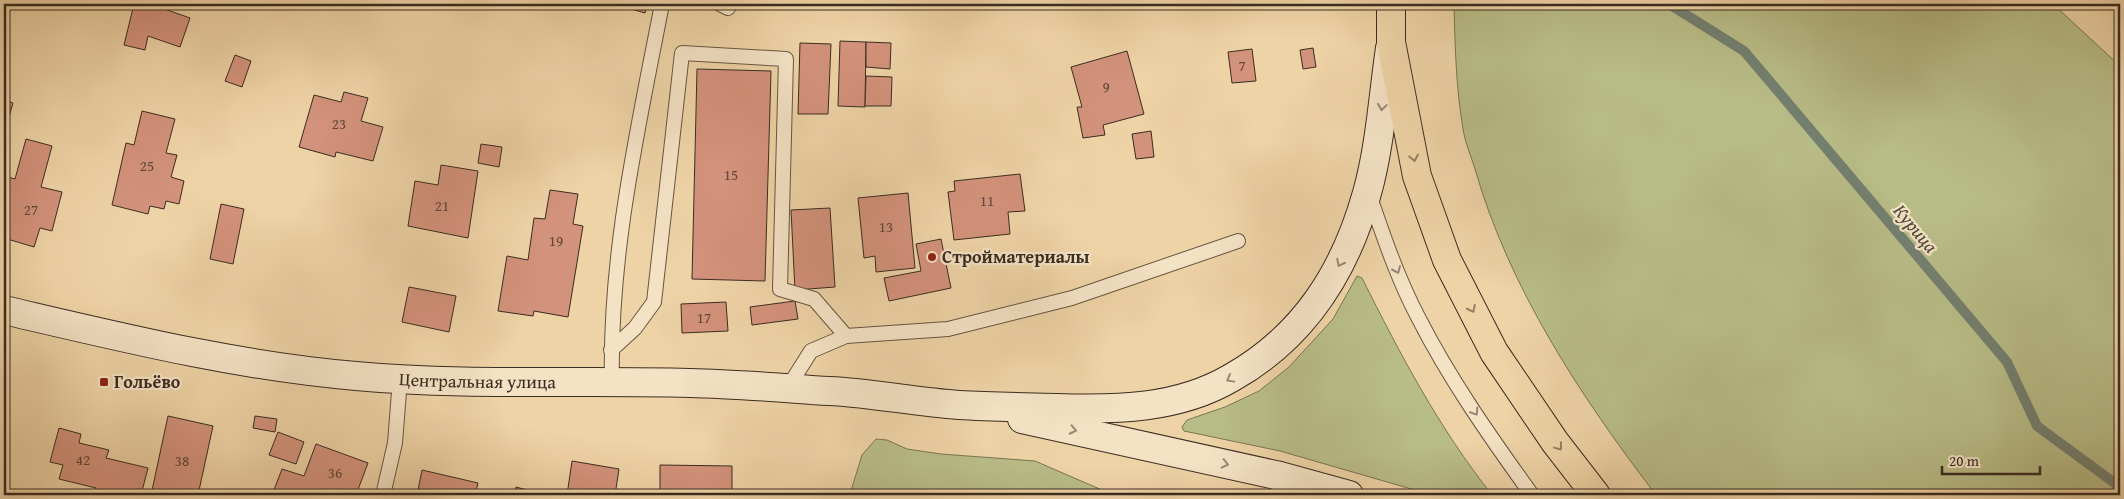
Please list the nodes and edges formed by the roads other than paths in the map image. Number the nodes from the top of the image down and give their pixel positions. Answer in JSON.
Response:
{"nodes":[{"id":1,"x":662,"y":4,"type":"edge"},
{"id":2,"x":1391,"y":4,"type":"edge"},
{"id":3,"x":1391,"y":42,"type":"junction"},
{"id":4,"x":1368,"y":192,"type":"junction"},
{"id":5,"x":1238,"y":241,"type":"dead end"},
{"id":6,"x":4,"y":310,"type":"edge"},
{"id":7,"x":846,"y":336,"type":"junction"},
{"id":8,"x":611,"y":350,"type":"junction"},
{"id":9,"x":400,"y":379,"type":"junction"},
{"id":10,"x":612,"y":382,"type":"junction"},
{"id":11,"x":787,"y":388,"type":"junction"},
{"id":12,"x":957,"y":405,"type":"junction"},
{"id":13,"x":383,"y":495,"type":"edge"},
{"id":14,"x":1349,"y":495,"type":"edge"},
{"id":15,"x":1532,"y":495,"type":"edge"},
{"id":16,"x":1596,"y":495,"type":"edge"}],
"edges":[{"from":1,"to":8,"type":"lane"},
{"from":2,"to":3,"type":"main road"},
{"from":3,"to":4,"type":"main road","one_way":true},
{"from":3,"to":16,"type":"main road","one_way":true},
{"from":4,"to":12,"type":"main road","one_way":true},
{"from":4,"to":15,"type":"lane","one_way":true},
{"from":5,"to":7,"type":"lane"},
{"from":6,"to":9,"type":"main road","name":"Центральная улица"},
{"from":7,"to":8,"type":"lane"},
{"from":7,"to":11,"type":"lane"},
{"from":8,"to":10,"type":"lane"},
{"from":9,"to":10,"type":"main road","name":"Центральная улица"},
{"from":9,"to":13,"type":"lane"},
{"from":10,"to":11,"type":"main road","name":"Центральная улица"},
{"from":11,"to":12,"type":"main road","name":"Центральная улица"},
{"from":12,"to":14,"type":"main road","one_way":true}]}
